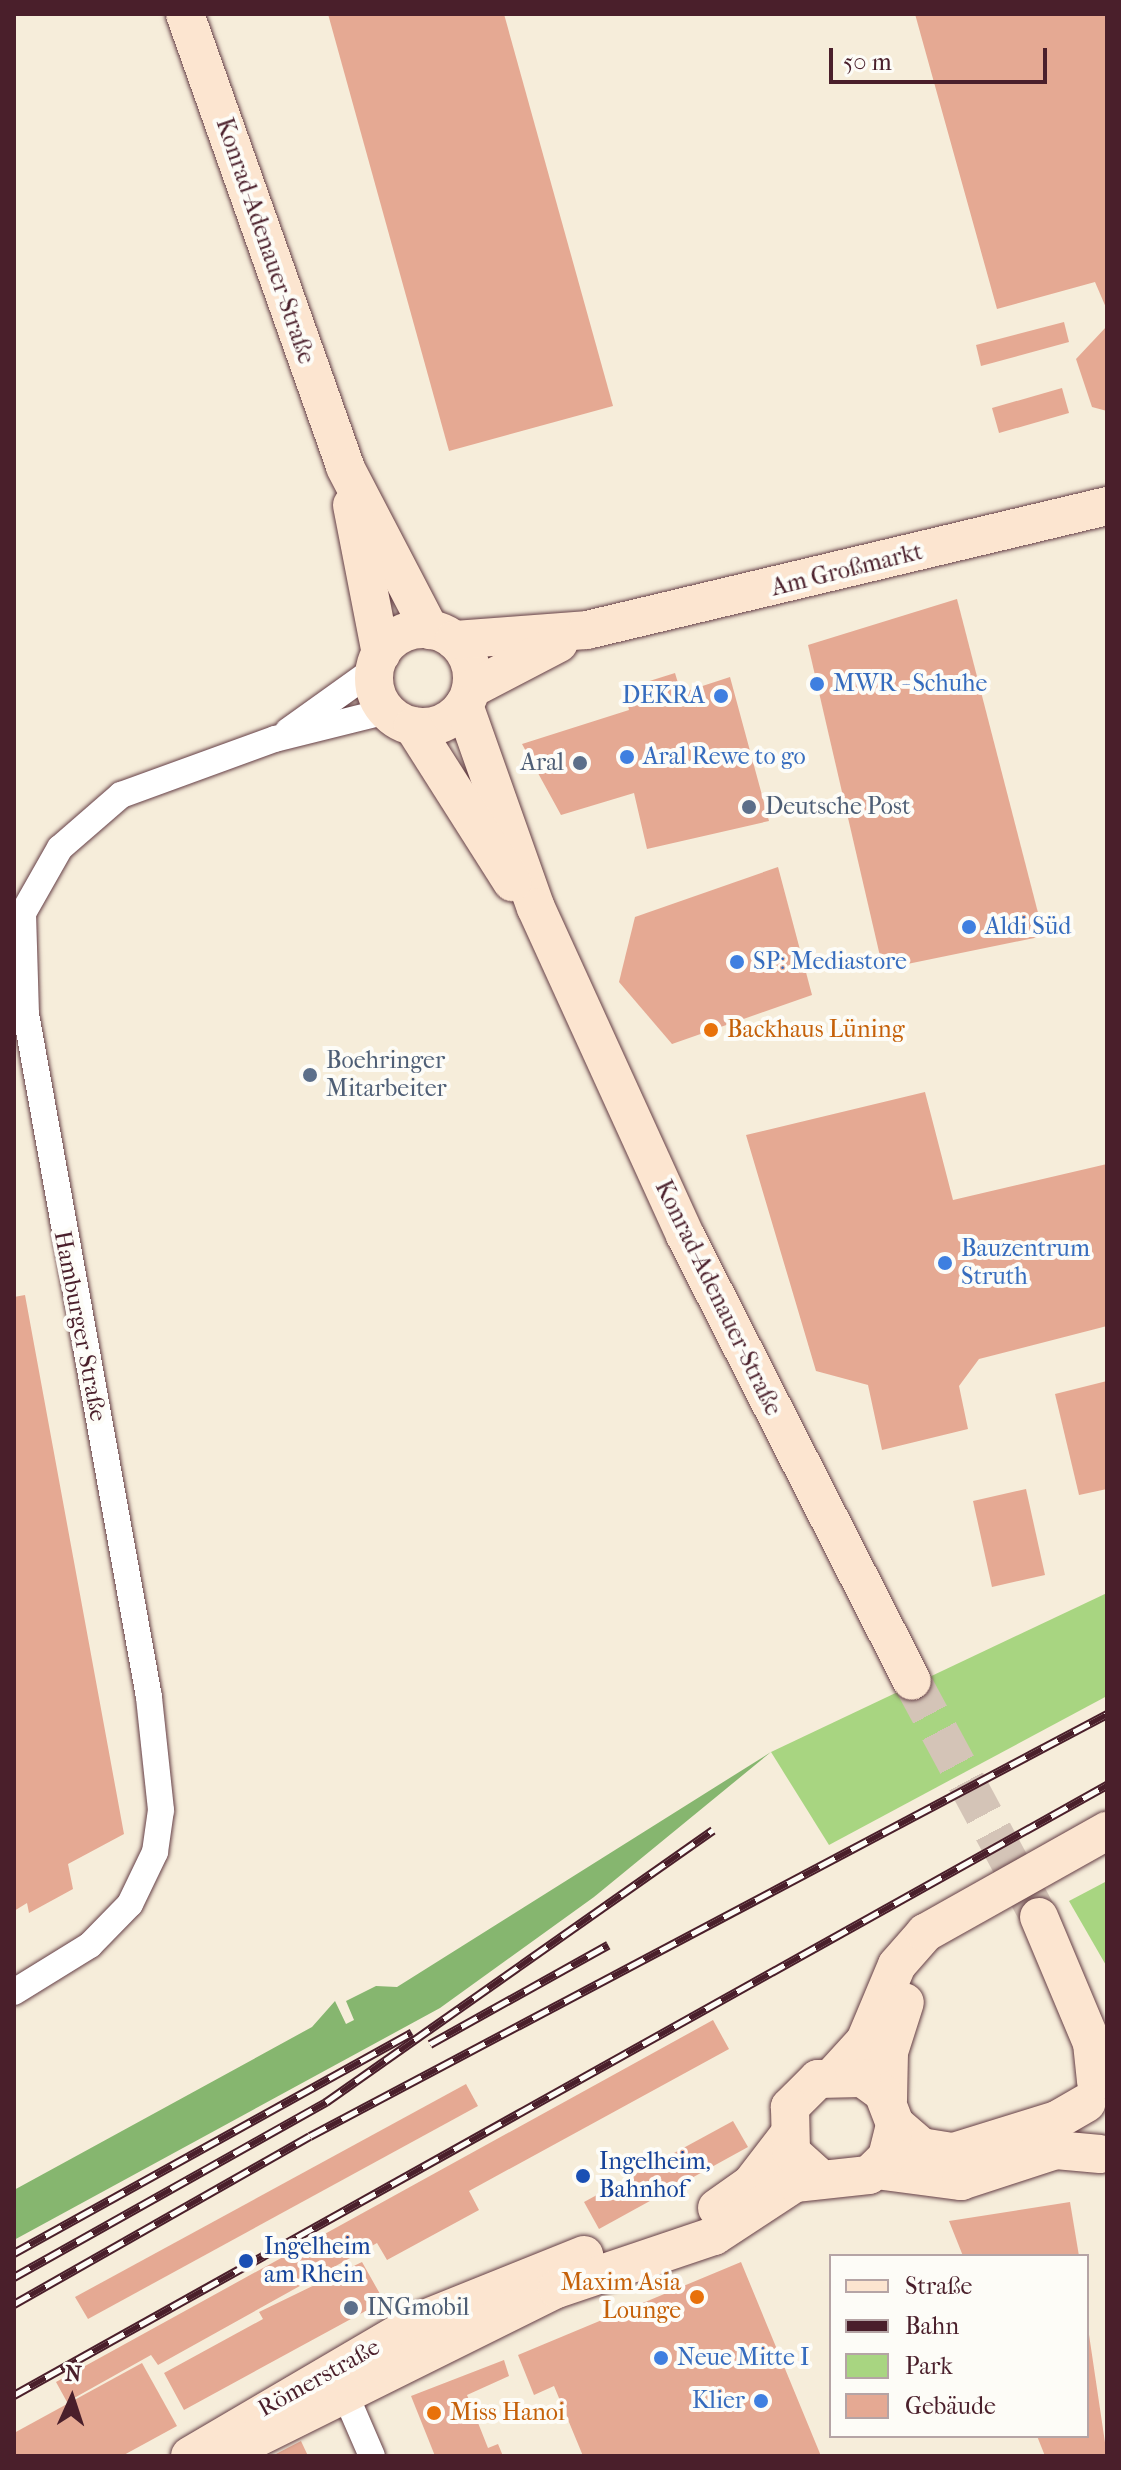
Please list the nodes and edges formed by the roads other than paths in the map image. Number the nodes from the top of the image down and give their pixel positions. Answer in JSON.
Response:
{"nodes":[{"id":1,"x":185,"y":14,"type":"edge"},
{"id":2,"x":345,"y":467,"type":"junction"},
{"id":3,"x":1107,"y":506,"type":"edge"},
{"id":4,"x":587,"y":630,"type":"junction"},
{"id":5,"x":442,"y":635,"type":"junction"},
{"id":6,"x":378,"y":661,"type":"junction"},
{"id":7,"x":468,"y":697,"type":"junction"},
{"id":8,"x":400,"y":719,"type":"junction"},
{"id":9,"x":275,"y":739,"type":"junction"},
{"id":10,"x":536,"y":908,"type":"junction"},
{"id":11,"x":912,"y":1681,"type":"tunnel mouth"},
{"id":12,"x":1107,"y":1831,"type":"edge"},
{"id":13,"x":962,"y":1910,"type":"junction"},
{"id":14,"x":14,"y":1992,"type":"edge"},
{"id":15,"x":1107,"y":2020,"type":"edge"},
{"id":16,"x":835,"y":2074,"type":"junction"},
{"id":17,"x":1096,"y":2086,"type":"edge"},
{"id":18,"x":891,"y":2112,"type":"junction"},
{"id":19,"x":787,"y":2137,"type":"junction"},
{"id":20,"x":1104,"y":2157,"type":"edge"},
{"id":21,"x":876,"y":2170,"type":"junction"},
{"id":22,"x":821,"y":2179,"type":"junction"},
{"id":23,"x":346,"y":2396,"type":"junction"},
{"id":24,"x":190,"y":2456,"type":"edge"},
{"id":25,"x":220,"y":2456,"type":"edge"},
{"id":26,"x":372,"y":2456,"type":"edge"}],
"edges":[{"from":1,"to":2,"type":"main road","name":"Konrad-Adenauer-Straße"},
{"from":2,"to":5,"type":"main road","name":"Konrad-Adenauer-Straße"},
{"from":2,"to":6,"type":"main road","name":"Konrad-Adenauer-Straße"},
{"from":3,"to":4,"type":"main road","name":"Am Großmarkt"},
{"from":4,"to":5,"type":"main road","name":"Am Großmarkt"},
{"from":4,"to":7,"type":"main road","name":"Am Großmarkt"},
{"from":5,"to":6,"type":"main road"},
{"from":5,"to":7,"type":"main road"},
{"from":6,"to":8,"type":"main road"},
{"from":6,"to":9,"type":"street","name":"Hamburger Straße"},
{"from":7,"to":8,"type":"main road"},
{"from":7,"to":10,"type":"main road","name":"Konrad-Adenauer-Straße"},
{"from":8,"to":9,"type":"street","name":"Hamburger Straße"},
{"from":8,"to":10,"type":"main road","name":"Konrad-Adenauer-Straße"},
{"from":9,"to":14,"type":"street","name":"Hamburger Straße"},
{"from":10,"to":11,"type":"main road","name":"Konrad-Adenauer-Straße"},
{"from":12,"to":13,"type":"main road","name":"Römerstraße"},
{"from":13,"to":16,"type":"main road","name":"Römerstraße"},
{"from":13,"to":18,"type":"main road"},
{"from":15,"to":17,"type":"main road"},
{"from":16,"to":18,"type":"main road"},
{"from":16,"to":19,"type":"main road","name":"Römerstraße"},
{"from":17,"to":18,"type":"main road"},
{"from":17,"to":20,"type":"main road"},
{"from":18,"to":21,"type":"main road"},
{"from":19,"to":22,"type":"main road"},
{"from":19,"to":24,"type":"main road","name":"Römerstraße"},
{"from":20,"to":21,"type":"main road","name":"Römerstraße"},
{"from":21,"to":22,"type":"main road","name":"Römerstraße"},
{"from":22,"to":23,"type":"main road","name":"Römerstraße"},
{"from":23,"to":25,"type":"main road","name":"Römerstraße"},
{"from":23,"to":26,"type":"street"}]}
